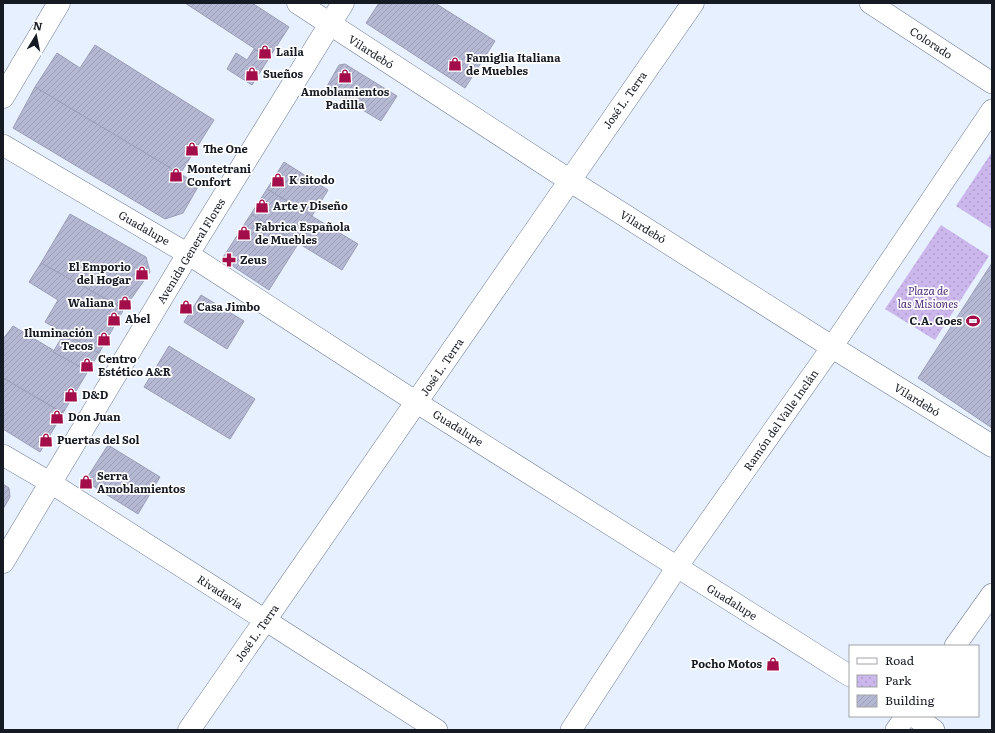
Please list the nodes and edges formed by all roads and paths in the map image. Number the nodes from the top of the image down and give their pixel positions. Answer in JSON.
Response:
{"nodes":[{"id":1,"x":59,"y":3,"type":"edge"},
{"id":2,"x":298,"y":3,"type":"edge"},
{"id":3,"x":343,"y":3,"type":"edge"},
{"id":4,"x":693,"y":3,"type":"edge"},
{"id":5,"x":870,"y":3,"type":"edge"},
{"id":6,"x":330,"y":25,"type":"junction"},
{"id":7,"x":992,"y":83,"type":"edge"},
{"id":8,"x":3,"y":97,"type":"edge"},
{"id":9,"x":992,"y":110,"type":"edge"},
{"id":10,"x":3,"y":146,"type":"edge"},
{"id":11,"x":569,"y":180,"type":"junction"},
{"id":12,"x":188,"y":254,"type":"junction"},
{"id":13,"x":832,"y":347,"type":"junction"},
{"id":14,"x":417,"y":402,"type":"junction"},
{"id":15,"x":992,"y":446,"type":"edge"},
{"id":16,"x":3,"y":455,"type":"edge"},
{"id":17,"x":51,"y":484,"type":"junction"},
{"id":18,"x":3,"y":562,"type":"edge"},
{"id":19,"x":677,"y":567,"type":"junction"},
{"id":20,"x":992,"y":594,"type":"edge"},
{"id":21,"x":266,"y":621,"type":"junction"},
{"id":22,"x":956,"y":645,"type":"edge"},
{"id":23,"x":849,"y":675,"type":"edge"},
{"id":24,"x":905,"y":717,"type":"edge"},
{"id":25,"x":914,"y":717,"type":"edge"},
{"id":26,"x":189,"y":730,"type":"edge"},
{"id":27,"x":437,"y":730,"type":"edge"},
{"id":28,"x":571,"y":730,"type":"edge"},
{"id":29,"x":896,"y":730,"type":"edge"},
{"id":30,"x":934,"y":730,"type":"edge"}],
"edges":[{"from":1,"to":8,"type":"street"},
{"from":2,"to":6,"type":"street","name":"Vilardebó"},
{"from":3,"to":6,"type":"street","name":"Avenida General Flores"},
{"from":4,"to":11,"type":"street","name":"José L. Terra"},
{"from":5,"to":7,"type":"street","name":"Colorado"},
{"from":6,"to":11,"type":"street","name":"Vilardebó"},
{"from":6,"to":12,"type":"street","name":"Avenida General Flores"},
{"from":9,"to":13,"type":"street","name":"Ramón del Valle Inclán"},
{"from":10,"to":12,"type":"street","name":"Guadalupe"},
{"from":11,"to":13,"type":"street","name":"Vilardebó"},
{"from":11,"to":14,"type":"street","name":"José L. Terra"},
{"from":12,"to":14,"type":"street","name":"Guadalupe"},
{"from":12,"to":17,"type":"street","name":"Avenida General Flores"},
{"from":13,"to":15,"type":"street","name":"Vilardebó"},
{"from":13,"to":19,"type":"street","name":"Ramón del Valle Inclán"},
{"from":14,"to":19,"type":"street","name":"Guadalupe"},
{"from":14,"to":21,"type":"street","name":"José L. Terra"},
{"from":16,"to":17,"type":"street","name":"Rivadavia"},
{"from":17,"to":18,"type":"street","name":"Avenida General Flores"},
{"from":17,"to":21,"type":"street","name":"Rivadavia"},
{"from":19,"to":23,"type":"street","name":"Guadalupe"},
{"from":19,"to":28,"type":"street","name":"Ramón del Valle Inclán"},
{"from":20,"to":22,"type":"street"},
{"from":21,"to":26,"type":"street","name":"José L. Terra"},
{"from":21,"to":27,"type":"street","name":"Rivadavia"},
{"from":24,"to":29,"type":"street"},
{"from":25,"to":30,"type":"street"}]}
